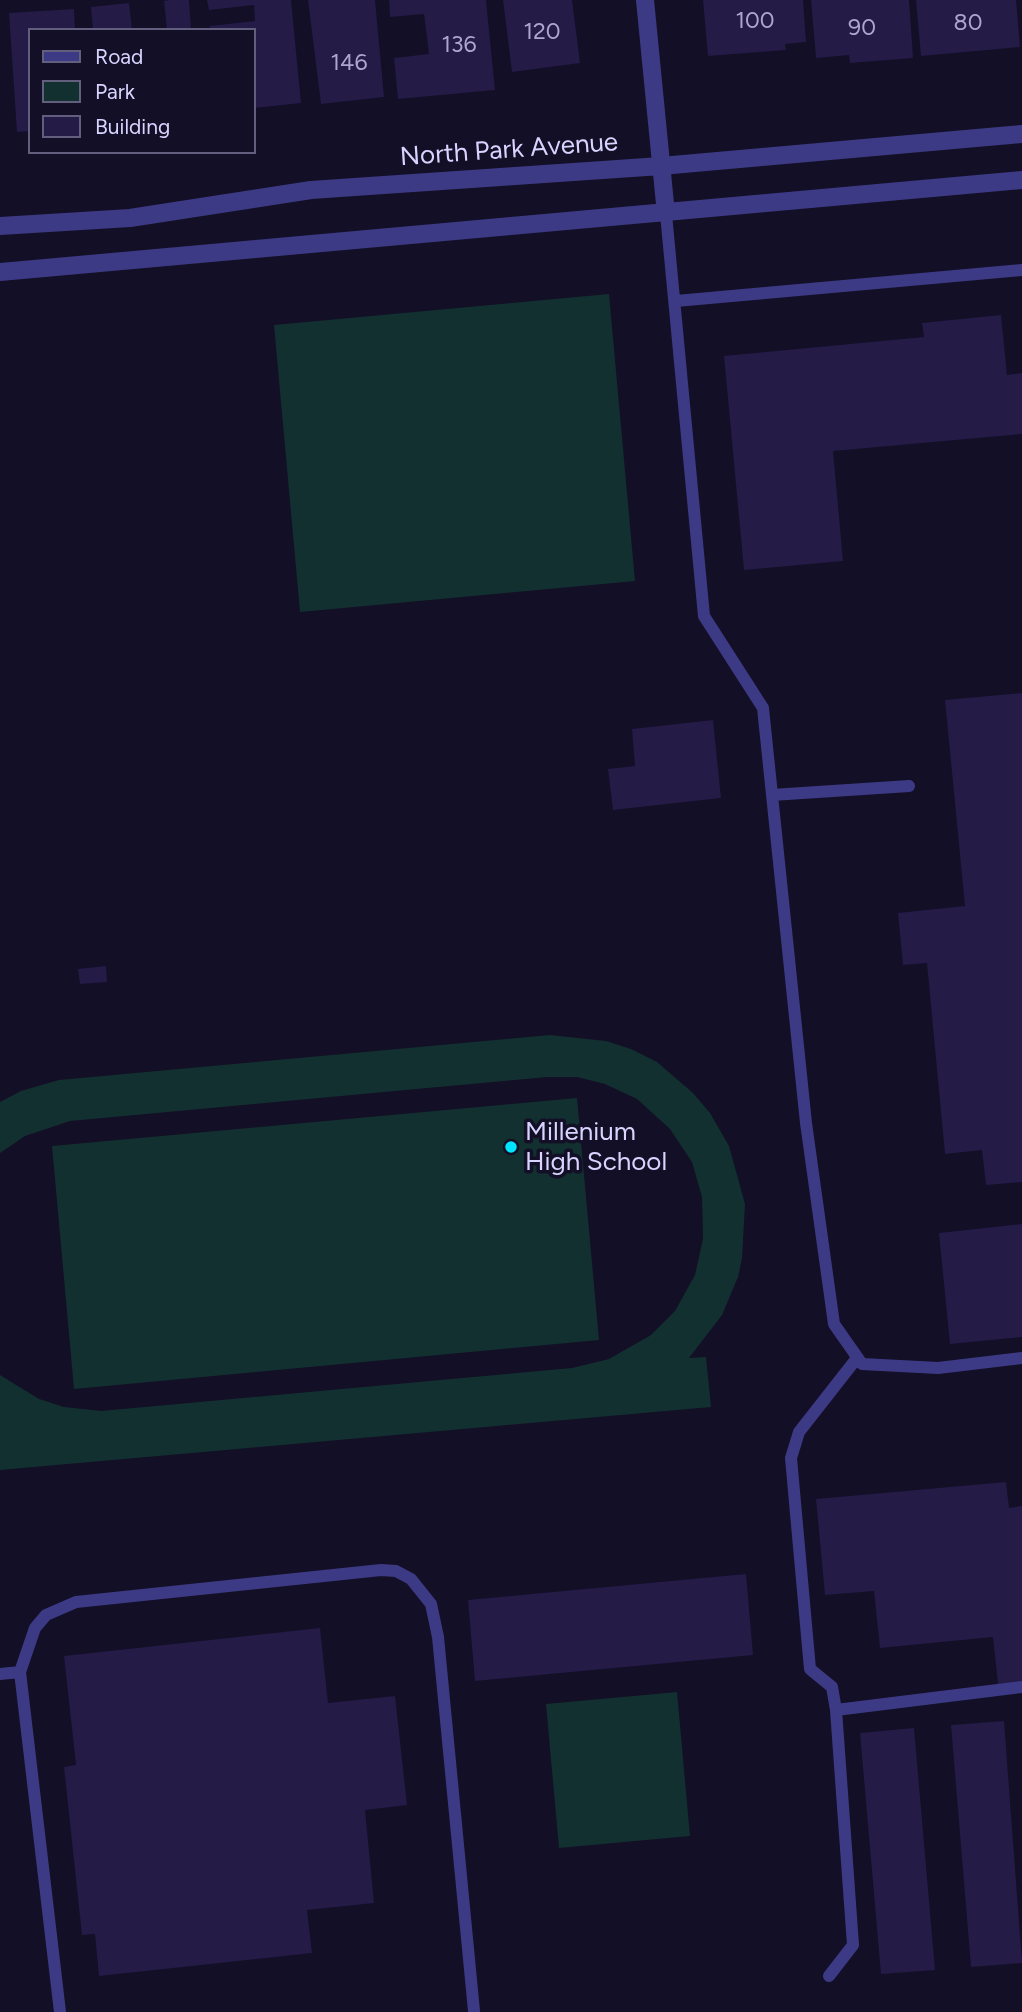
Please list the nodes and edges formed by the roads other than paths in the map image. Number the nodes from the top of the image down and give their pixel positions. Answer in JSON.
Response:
{"nodes":[{"id":1,"x":645,"y":0,"type":"edge"},
{"id":2,"x":1022,"y":134,"type":"edge"},
{"id":3,"x":661,"y":166,"type":"junction"},
{"id":4,"x":1022,"y":180,"type":"edge"},
{"id":5,"x":666,"y":214,"type":"junction"},
{"id":6,"x":0,"y":226,"type":"edge"},
{"id":7,"x":1022,"y":270,"type":"edge"},
{"id":8,"x":0,"y":272,"type":"edge"},
{"id":9,"x":676,"y":301,"type":"junction"},
{"id":10,"x":909,"y":786,"type":"dead end"},
{"id":11,"x":772,"y":795,"type":"junction"},
{"id":12,"x":858,"y":1358,"type":"junction"},
{"id":13,"x":1022,"y":1358,"type":"edge"},
{"id":14,"x":20,"y":1672,"type":"junction"},
{"id":15,"x":0,"y":1674,"type":"edge"},
{"id":16,"x":1022,"y":1687,"type":"edge"},
{"id":17,"x":836,"y":1710,"type":"junction"},
{"id":18,"x":829,"y":1976,"type":"dead end"},
{"id":19,"x":474,"y":2011,"type":"edge"},
{"id":20,"x":60,"y":2012,"type":"edge"}],
"edges":[{"from":1,"to":3,"type":"street"},
{"from":2,"to":3,"type":"street","name":"North Park Avenue"},
{"from":3,"to":5,"type":"street"},
{"from":3,"to":6,"type":"street","name":"North Park Avenue"},
{"from":4,"to":5,"type":"street"},
{"from":5,"to":8,"type":"street"},
{"from":5,"to":9,"type":"lane"},
{"from":7,"to":9,"type":"lane"},
{"from":9,"to":11,"type":"lane"},
{"from":10,"to":11,"type":"lane"},
{"from":11,"to":12,"type":"lane"},
{"from":12,"to":13,"type":"lane"},
{"from":12,"to":17,"type":"lane"},
{"from":14,"to":15,"type":"lane"},
{"from":14,"to":19,"type":"lane"},
{"from":14,"to":20,"type":"lane"},
{"from":16,"to":17,"type":"lane"},
{"from":17,"to":18,"type":"lane"}]}
